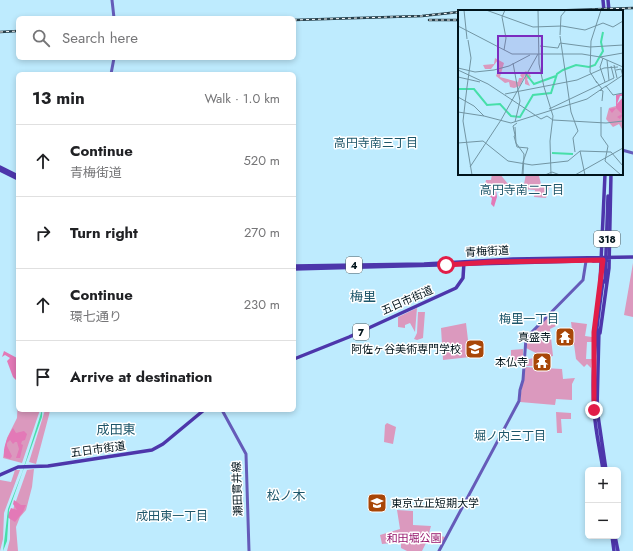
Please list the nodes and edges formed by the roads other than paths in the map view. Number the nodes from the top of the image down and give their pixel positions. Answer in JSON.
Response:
{"nodes":[{"id":1,"x":112,"y":0,"type":"edge"},
{"id":2,"x":603,"y":0,"type":"edge"},
{"id":3,"x":608,"y":0,"type":"edge"},
{"id":4,"x":606,"y":8,"type":"edge"},
{"id":5,"x":114,"y":16,"type":"edge"},
{"id":6,"x":114,"y":60,"type":"edge"},
{"id":7,"x":111,"y":72,"type":"edge"},
{"id":8,"x":623,"y":150,"type":"edge"},
{"id":9,"x":633,"y":153,"type":"edge"},
{"id":10,"x":0,"y":167,"type":"edge"},
{"id":11,"x":0,"y":170,"type":"edge"},
{"id":12,"x":606,"y":175,"type":"edge"},
{"id":13,"x":606,"y":175,"type":"edge"},
{"id":14,"x":610,"y":175,"type":"edge"},
{"id":15,"x":610,"y":175,"type":"edge"},
{"id":16,"x":16,"y":177,"type":"edge"},
{"id":17,"x":16,"y":177,"type":"edge"},
{"id":18,"x":607,"y":196,"type":"junction"},
{"id":19,"x":603,"y":250,"type":"junction"},
{"id":20,"x":609,"y":250,"type":"junction"},
{"id":21,"x":603,"y":259,"type":"junction"},
{"id":22,"x":609,"y":259,"type":"junction"},
{"id":23,"x":633,"y":259,"type":"edge"},
{"id":24,"x":586,"y":261,"type":"junction"},
{"id":25,"x":464,"y":263,"type":"junction"},
{"id":26,"x":602,"y":267,"type":"junction"},
{"id":27,"x":296,"y":268,"type":"edge"},
{"id":28,"x":609,"y":268,"type":"junction"},
{"id":29,"x":596,"y":341,"type":"junction"},
{"id":30,"x":296,"y":358,"type":"edge"},
{"id":31,"x":202,"y":412,"type":"edge"},
{"id":32,"x":223,"y":412,"type":"edge"},
{"id":33,"x":604,"y":467,"type":"edge"},
{"id":34,"x":0,"y":475,"type":"edge"},
{"id":35,"x":612,"y":539,"type":"edge"},
{"id":36,"x":616,"y":539,"type":"edge"},
{"id":37,"x":249,"y":551,"type":"edge"},
{"id":38,"x":439,"y":551,"type":"edge"},
{"id":39,"x":614,"y":551,"type":"edge"},
{"id":40,"x":618,"y":551,"type":"edge"}],
"edges":[{"from":1,"to":5,"type":"main road"},
{"from":2,"to":4,"type":"main road"},
{"from":3,"to":4,"type":"main road"},
{"from":6,"to":7,"type":"main road"},
{"from":8,"to":9,"type":"main road"},
{"from":10,"to":16,"type":"main road"},
{"from":11,"to":17,"type":"main road"},
{"from":12,"to":18,"type":"main road","number":"318"},
{"from":13,"to":19,"type":"main road"},
{"from":14,"to":18,"type":"main road","number":"318"},
{"from":15,"to":20,"type":"main road"},
{"from":18,"to":29,"type":"main road","number":"318","bridge":true},
{"from":19,"to":20,"type":"main road"},
{"from":19,"to":21,"type":"main road"},
{"from":20,"to":22,"type":"main road"},
{"from":21,"to":22,"type":"main road","name":"青梅街道","number":"4"},
{"from":21,"to":24,"type":"main road","name":"青梅街道","number":"4"},
{"from":21,"to":25,"type":"main road","name":"青梅街道","number":"4"},
{"from":21,"to":26,"type":"main road"},
{"from":22,"to":23,"type":"main road","name":"青梅街道","number":"4"},
{"from":22,"to":28,"type":"main road"},
{"from":24,"to":25,"type":"main road","name":"青梅街道","number":"4"},
{"from":24,"to":38,"type":"main road"},
{"from":25,"to":27,"type":"main road","name":"青梅街道","number":"4"},
{"from":25,"to":30,"type":"main road","name":"五日市街道","number":"7"},
{"from":26,"to":28,"type":"main road"},
{"from":26,"to":29,"type":"main road"},
{"from":28,"to":29,"type":"main road"},
{"from":29,"to":33,"type":"main road","number":"318"},
{"from":31,"to":34,"type":"main road","name":"五日市街道"},
{"from":32,"to":37,"type":"main road","name":"瀬田貫井線"},
{"from":35,"to":39,"type":"main road"},
{"from":36,"to":40,"type":"main road"}]}
